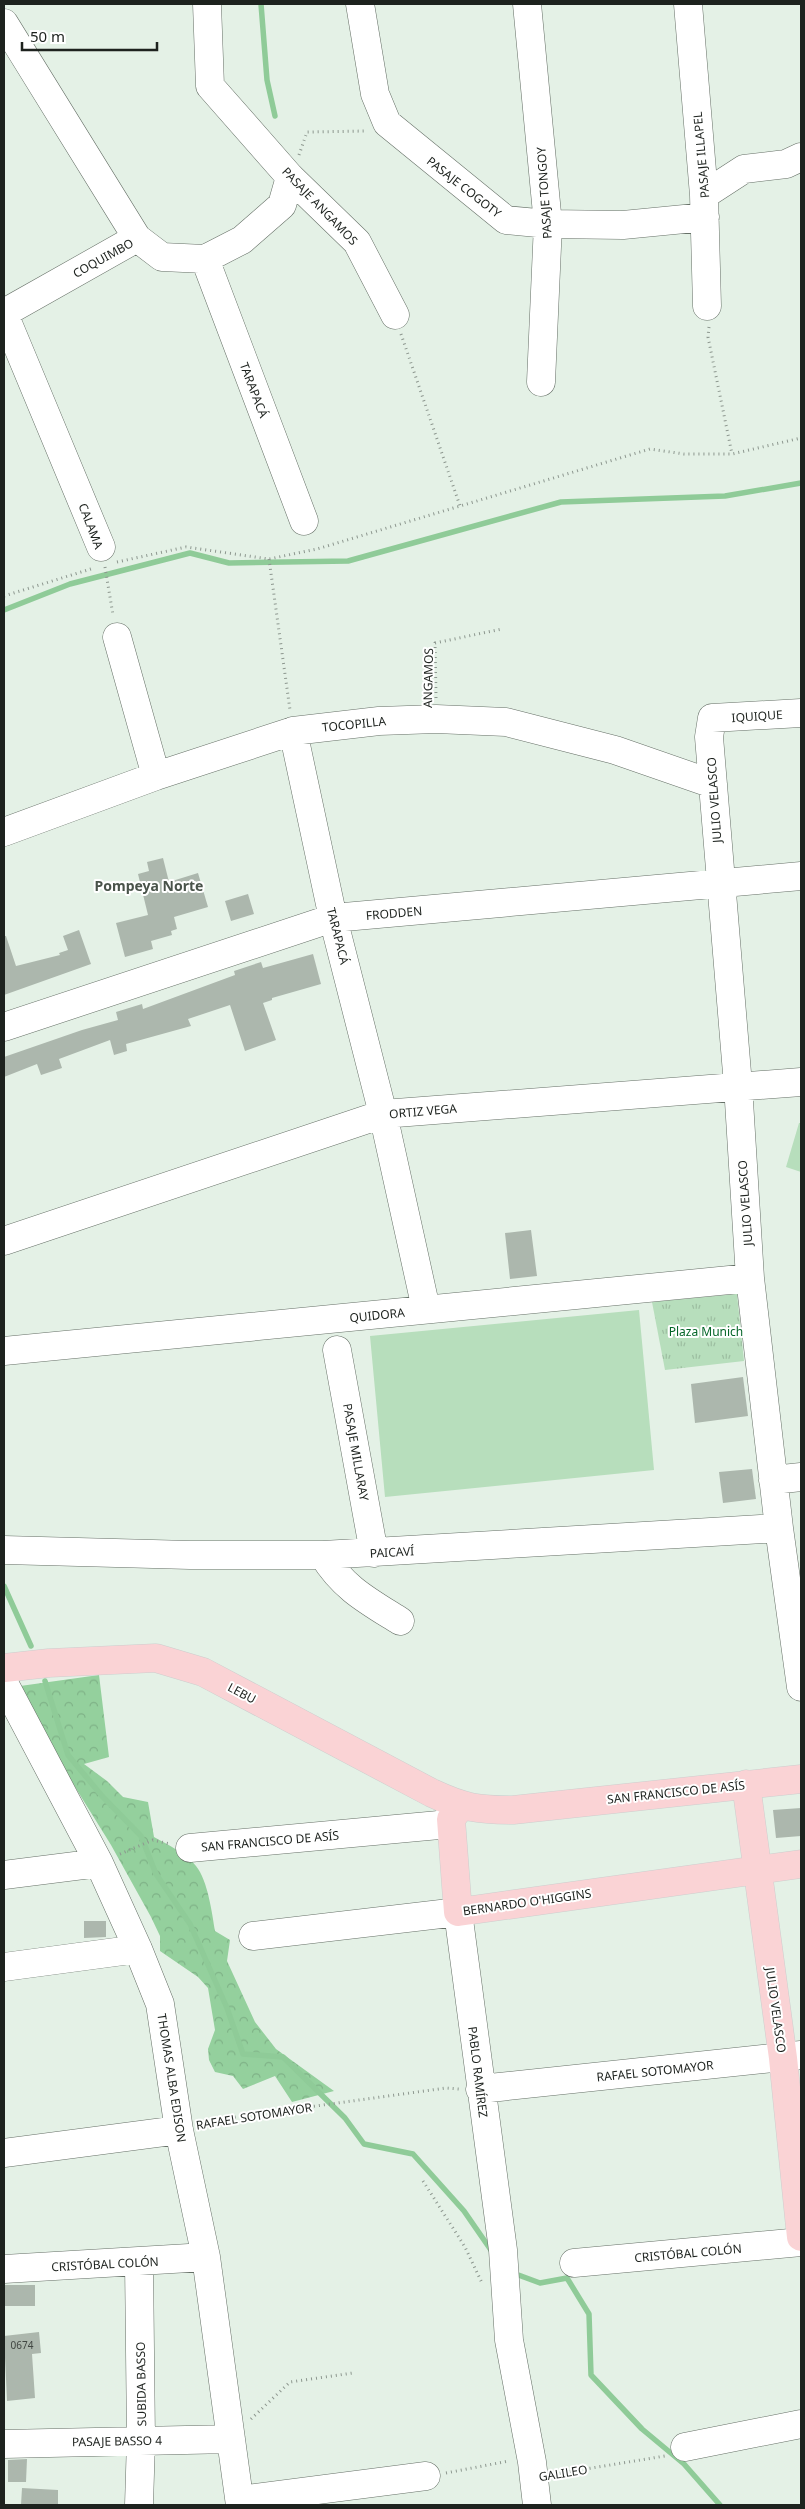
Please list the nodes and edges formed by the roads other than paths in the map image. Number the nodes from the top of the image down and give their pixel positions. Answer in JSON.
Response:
{"nodes":[{"id":1,"x":207,"y":4,"type":"edge"},
{"id":2,"x":360,"y":4,"type":"edge"},
{"id":3,"x":527,"y":4,"type":"edge"},
{"id":4,"x":688,"y":4,"type":"edge"},
{"id":5,"x":4,"y":23,"type":"edge"},
{"id":6,"x":801,"y":157,"type":"edge"},
{"id":7,"x":290,"y":177,"type":"junction"},
{"id":8,"x":705,"y":206,"type":"junction"},
{"id":9,"x":548,"y":224,"type":"junction"},
{"id":10,"x":137,"y":238,"type":"junction"},
{"id":11,"x":205,"y":259,"type":"junction"},
{"id":12,"x":4,"y":314,"type":"edge"},
{"id":13,"x":709,"y":314,"type":"road end"},
{"id":14,"x":395,"y":315,"type":"road end"},
{"id":15,"x":541,"y":382,"type":"dead end"},
{"id":16,"x":304,"y":521,"type":"dead end"},
{"id":17,"x":103,"y":556,"type":"road end"},
{"id":18,"x":118,"y":638,"type":"road end"},
{"id":19,"x":801,"y":713,"type":"edge"},
{"id":20,"x":712,"y":718,"type":"joint"},
{"id":21,"x":293,"y":731,"type":"junction"},
{"id":22,"x":156,"y":776,"type":"junction"},
{"id":23,"x":713,"y":784,"type":"junction"},
{"id":24,"x":6,"y":823,"type":"edge"},
{"id":25,"x":801,"y":876,"type":"edge"},
{"id":26,"x":720,"y":883,"type":"junction"},
{"id":27,"x":333,"y":918,"type":"junction"},
{"id":28,"x":4,"y":1027,"type":"edge"},
{"id":29,"x":801,"y":1082,"type":"edge"},
{"id":30,"x":738,"y":1085,"type":"junction"},
{"id":31,"x":384,"y":1114,"type":"junction"},
{"id":32,"x":4,"y":1241,"type":"edge"},
{"id":33,"x":750,"y":1278,"type":"junction"},
{"id":34,"x":426,"y":1309,"type":"junction"},
{"id":35,"x":338,"y":1350,"type":"dead end"},
{"id":36,"x":4,"y":1351,"type":"edge"},
{"id":37,"x":801,"y":1477,"type":"edge"},
{"id":38,"x":773,"y":1480,"type":"junction"},
{"id":39,"x":779,"y":1528,"type":"junction"},
{"id":40,"x":4,"y":1550,"type":"edge"},
{"id":41,"x":374,"y":1553,"type":"junction"},
{"id":42,"x":323,"y":1555,"type":"junction"},
{"id":43,"x":796,"y":1619,"type":"edge"},
{"id":44,"x":400,"y":1622,"type":"dead end"},
{"id":45,"x":4,"y":1668,"type":"edge"},
{"id":46,"x":4,"y":1683,"type":"edge"},
{"id":47,"x":801,"y":1686,"type":"edge"},
{"id":48,"x":801,"y":1779,"type":"edge"},
{"id":49,"x":746,"y":1784,"type":"junction"},
{"id":50,"x":456,"y":1813,"type":"junction"},
{"id":51,"x":190,"y":1848,"type":"road end"},
{"id":52,"x":99,"y":1863,"type":"junction"},
{"id":53,"x":801,"y":1864,"type":"edge"},
{"id":54,"x":757,"y":1869,"type":"junction"},
{"id":55,"x":4,"y":1875,"type":"edge"},
{"id":56,"x":458,"y":1912,"type":"junction"},
{"id":57,"x":253,"y":1936,"type":"dead end"},
{"id":58,"x":138,"y":1949,"type":"junction"},
{"id":59,"x":4,"y":1966,"type":"edge"},
{"id":60,"x":792,"y":2056,"type":"edge"},
{"id":61,"x":480,"y":2089,"type":"junction"},
{"id":62,"x":179,"y":2130,"type":"junction"},
{"id":63,"x":4,"y":2153,"type":"edge"},
{"id":64,"x":801,"y":2237,"type":"edge"},
{"id":65,"x":801,"y":2242,"type":"edge"},
{"id":66,"x":206,"y":2257,"type":"junction"},
{"id":67,"x":139,"y":2262,"type":"junction"},
{"id":68,"x":574,"y":2263,"type":"dead end"},
{"id":69,"x":4,"y":2269,"type":"edge"},
{"id":70,"x":801,"y":2424,"type":"edge"},
{"id":71,"x":231,"y":2439,"type":"junction"},
{"id":72,"x":141,"y":2440,"type":"junction"},
{"id":73,"x":4,"y":2444,"type":"edge"},
{"id":74,"x":685,"y":2447,"type":"road end"},
{"id":75,"x":426,"y":2476,"type":"road end"},
{"id":76,"x":240,"y":2502,"type":"edge"},
{"id":77,"x":139,"y":2505,"type":"edge"},
{"id":78,"x":537,"y":2505,"type":"edge"}],
"edges":[{"from":1,"to":7,"type":"street","name":"PASAJE ANGAMOS"},
{"from":2,"to":9,"type":"street","name":"PASAJE COGOTY"},
{"from":3,"to":9,"type":"street","name":"PASAJE TONGOY"},
{"from":4,"to":8,"type":"street","name":"PASAJE ILLAPEL"},
{"from":5,"to":10,"type":"street"},
{"from":6,"to":8,"type":"street"},
{"from":7,"to":11,"type":"street"},
{"from":7,"to":14,"type":"street","name":"PASAJE ANGAMOS"},
{"from":8,"to":9,"type":"street","name":"PASAJE COGOTY"},
{"from":8,"to":13,"type":"street","name":"PASAJE ILLAPEL"},
{"from":9,"to":15,"type":"street","name":"PASAJE TONGOY"},
{"from":10,"to":11,"type":"street","name":"COQUIMBO"},
{"from":10,"to":12,"type":"street","name":"COQUIMBO"},
{"from":11,"to":16,"type":"street","name":"TARAPACÁ"},
{"from":12,"to":17,"type":"street","name":"CALAMA"},
{"from":18,"to":22,"type":"street"},
{"from":19,"to":20,"type":"street","name":"IQUIQUE"},
{"from":20,"to":23,"type":"street","name":"JULIO VELASCO"},
{"from":21,"to":22,"type":"street","name":"TOCOPILLA"},
{"from":21,"to":23,"type":"street","name":"TOCOPILLA"},
{"from":21,"to":27,"type":"street","name":"TARAPACÁ"},
{"from":22,"to":24,"type":"street","name":"TOCOPILLA"},
{"from":23,"to":26,"type":"street","name":"JULIO VELASCO"},
{"from":25,"to":26,"type":"street","name":"FRODDEN"},
{"from":26,"to":27,"type":"street","name":"FRODDEN"},
{"from":26,"to":30,"type":"street","name":"JULIO VELASCO"},
{"from":27,"to":28,"type":"street","name":"FRODDEN"},
{"from":27,"to":31,"type":"street","name":"TARAPACÁ"},
{"from":29,"to":30,"type":"street","name":"ORTIZ VEGA"},
{"from":30,"to":31,"type":"street","name":"ORTIZ VEGA"},
{"from":30,"to":33,"type":"street","name":"JULIO VELASCO"},
{"from":31,"to":32,"type":"street","name":"ORTIZ VEGA"},
{"from":31,"to":34,"type":"street","name":"TARAPACÁ"},
{"from":33,"to":34,"type":"street","name":"QUIDORA"},
{"from":33,"to":38,"type":"street","name":"JULIO VELASCO"},
{"from":34,"to":36,"type":"street","name":"QUIDORA"},
{"from":35,"to":41,"type":"street","name":"PASAJE MILLARAY"},
{"from":37,"to":38,"type":"street"},
{"from":38,"to":39,"type":"street","name":"JULIO VELASCO"},
{"from":39,"to":41,"type":"street","name":"PAICAVÍ"},
{"from":39,"to":43,"type":"street","name":"JULIO VELASCO"},
{"from":40,"to":42,"type":"street","name":"PAICAVÍ"},
{"from":41,"to":42,"type":"street","name":"PAICAVÍ"},
{"from":42,"to":44,"type":"street"},
{"from":43,"to":47,"type":"street","name":"JULIO VELASCO"},
{"from":45,"to":50,"type":"main road","name":"LEBU"},
{"from":46,"to":52,"type":"street","name":"THOMAS ALBA EDISON"},
{"from":48,"to":49,"type":"main road","name":"SAN FRANCISCO DE ASÍS"},
{"from":49,"to":50,"type":"main road","name":"SAN FRANCISCO DE ASÍS"},
{"from":49,"to":54,"type":"main road","name":"JULIO VELASCO"},
{"from":50,"to":51,"type":"street","name":"SAN FRANCISCO DE ASÍS"},
{"from":50,"to":56,"type":"main road","name":"PABLO RAMÍREZ"},
{"from":52,"to":55,"type":"street"},
{"from":52,"to":58,"type":"street","name":"THOMAS ALBA EDISON"},
{"from":53,"to":54,"type":"main road","name":"BERNARDO O'HIGGINS"},
{"from":54,"to":56,"type":"main road","name":"BERNARDO O'HIGGINS"},
{"from":54,"to":60,"type":"main road","name":"JULIO VELASCO"},
{"from":56,"to":57,"type":"street","name":"BERNARDO O'HIGGINS"},
{"from":56,"to":61,"type":"street","name":"PABLO RAMÍREZ"},
{"from":58,"to":59,"type":"street"},
{"from":58,"to":62,"type":"street","name":"THOMAS ALBA EDISON"},
{"from":60,"to":61,"type":"street","name":"RAFAEL SOTOMAYOR"},
{"from":60,"to":64,"type":"main road","name":"JULIO VELASCO"},
{"from":61,"to":78,"type":"street","name":"PABLO RAMÍREZ"},
{"from":62,"to":63,"type":"street","name":"RAFAEL SOTOMAYOR"},
{"from":62,"to":66,"type":"street","name":"THOMAS ALBA EDISON"},
{"from":65,"to":68,"type":"street","name":"CRISTÓBAL COLÓN"},
{"from":66,"to":67,"type":"street","name":"CRISTÓBAL COLÓN"},
{"from":66,"to":71,"type":"street","name":"THOMAS ALBA EDISON"},
{"from":67,"to":69,"type":"street","name":"CRISTÓBAL COLÓN"},
{"from":67,"to":72,"type":"street","name":"SUBIDA BASSO"},
{"from":70,"to":74,"type":"street"},
{"from":71,"to":72,"type":"street","name":"PASAJE BASSO 4"},
{"from":71,"to":76,"type":"street","name":"THOMAS ALBA EDISON"},
{"from":72,"to":73,"type":"street","name":"PASAJE BASSO 4"},
{"from":72,"to":77,"type":"street","name":"SUBIDA BASSO"},
{"from":75,"to":76,"type":"street"}]}
